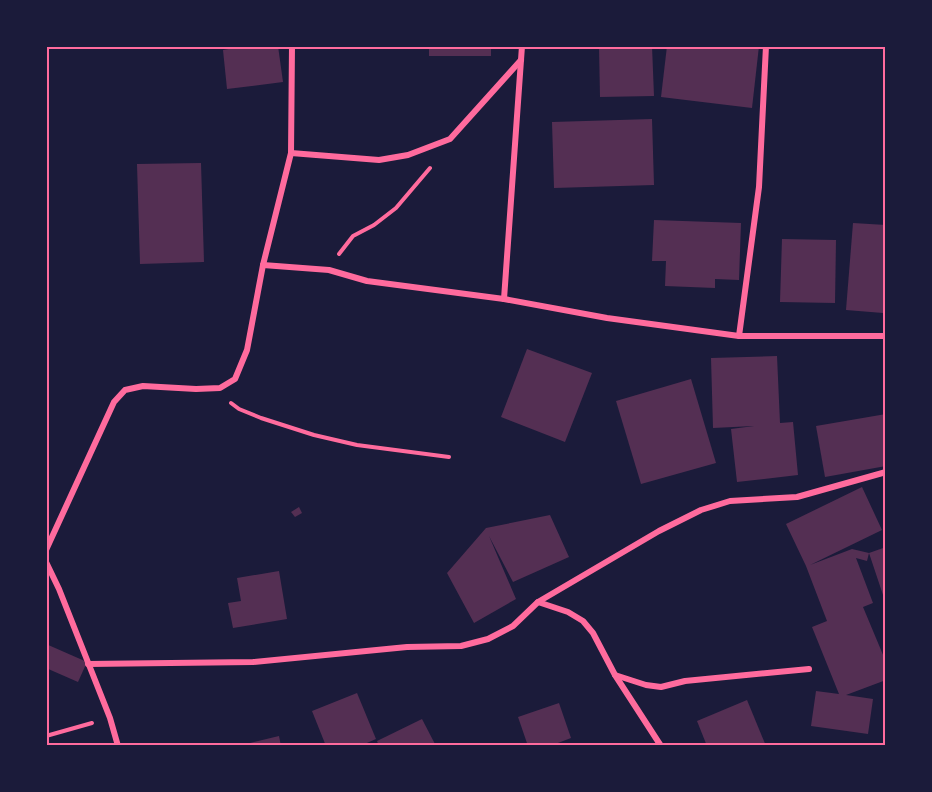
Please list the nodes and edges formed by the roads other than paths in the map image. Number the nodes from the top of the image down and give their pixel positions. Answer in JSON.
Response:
{"nodes":[{"id":1,"x":292,"y":46,"type":"edge"},
{"id":2,"x":522,"y":46,"type":"edge"},
{"id":3,"x":766,"y":46,"type":"edge"},
{"id":4,"x":521,"y":60,"type":"junction"},
{"id":5,"x":291,"y":153,"type":"junction"},
{"id":6,"x":263,"y":265,"type":"junction"},
{"id":7,"x":504,"y":299,"type":"junction"},
{"id":8,"x":739,"y":336,"type":"junction"},
{"id":9,"x":885,"y":336,"type":"edge"},
{"id":10,"x":885,"y":472,"type":"edge"},
{"id":11,"x":46,"y":550,"type":"edge"},
{"id":12,"x":46,"y":562,"type":"edge"},
{"id":13,"x":538,"y":602,"type":"junction"},
{"id":14,"x":88,"y":664,"type":"junction"},
{"id":15,"x":809,"y":669,"type":"dead end"},
{"id":16,"x":615,"y":675,"type":"junction"},
{"id":17,"x":118,"y":746,"type":"edge"},
{"id":18,"x":661,"y":746,"type":"edge"}],
"edges":[{"from":1,"to":5,"type":"street"},
{"from":2,"to":4,"type":"street"},
{"from":3,"to":8,"type":"street"},
{"from":4,"to":5,"type":"street"},
{"from":4,"to":7,"type":"street"},
{"from":5,"to":6,"type":"street"},
{"from":6,"to":7,"type":"street"},
{"from":6,"to":11,"type":"street"},
{"from":7,"to":8,"type":"street"},
{"from":8,"to":9,"type":"street"},
{"from":10,"to":13,"type":"street"},
{"from":12,"to":14,"type":"street"},
{"from":13,"to":14,"type":"street"},
{"from":13,"to":16,"type":"street"},
{"from":14,"to":17,"type":"street"},
{"from":15,"to":16,"type":"street"},
{"from":16,"to":18,"type":"street"}]}
